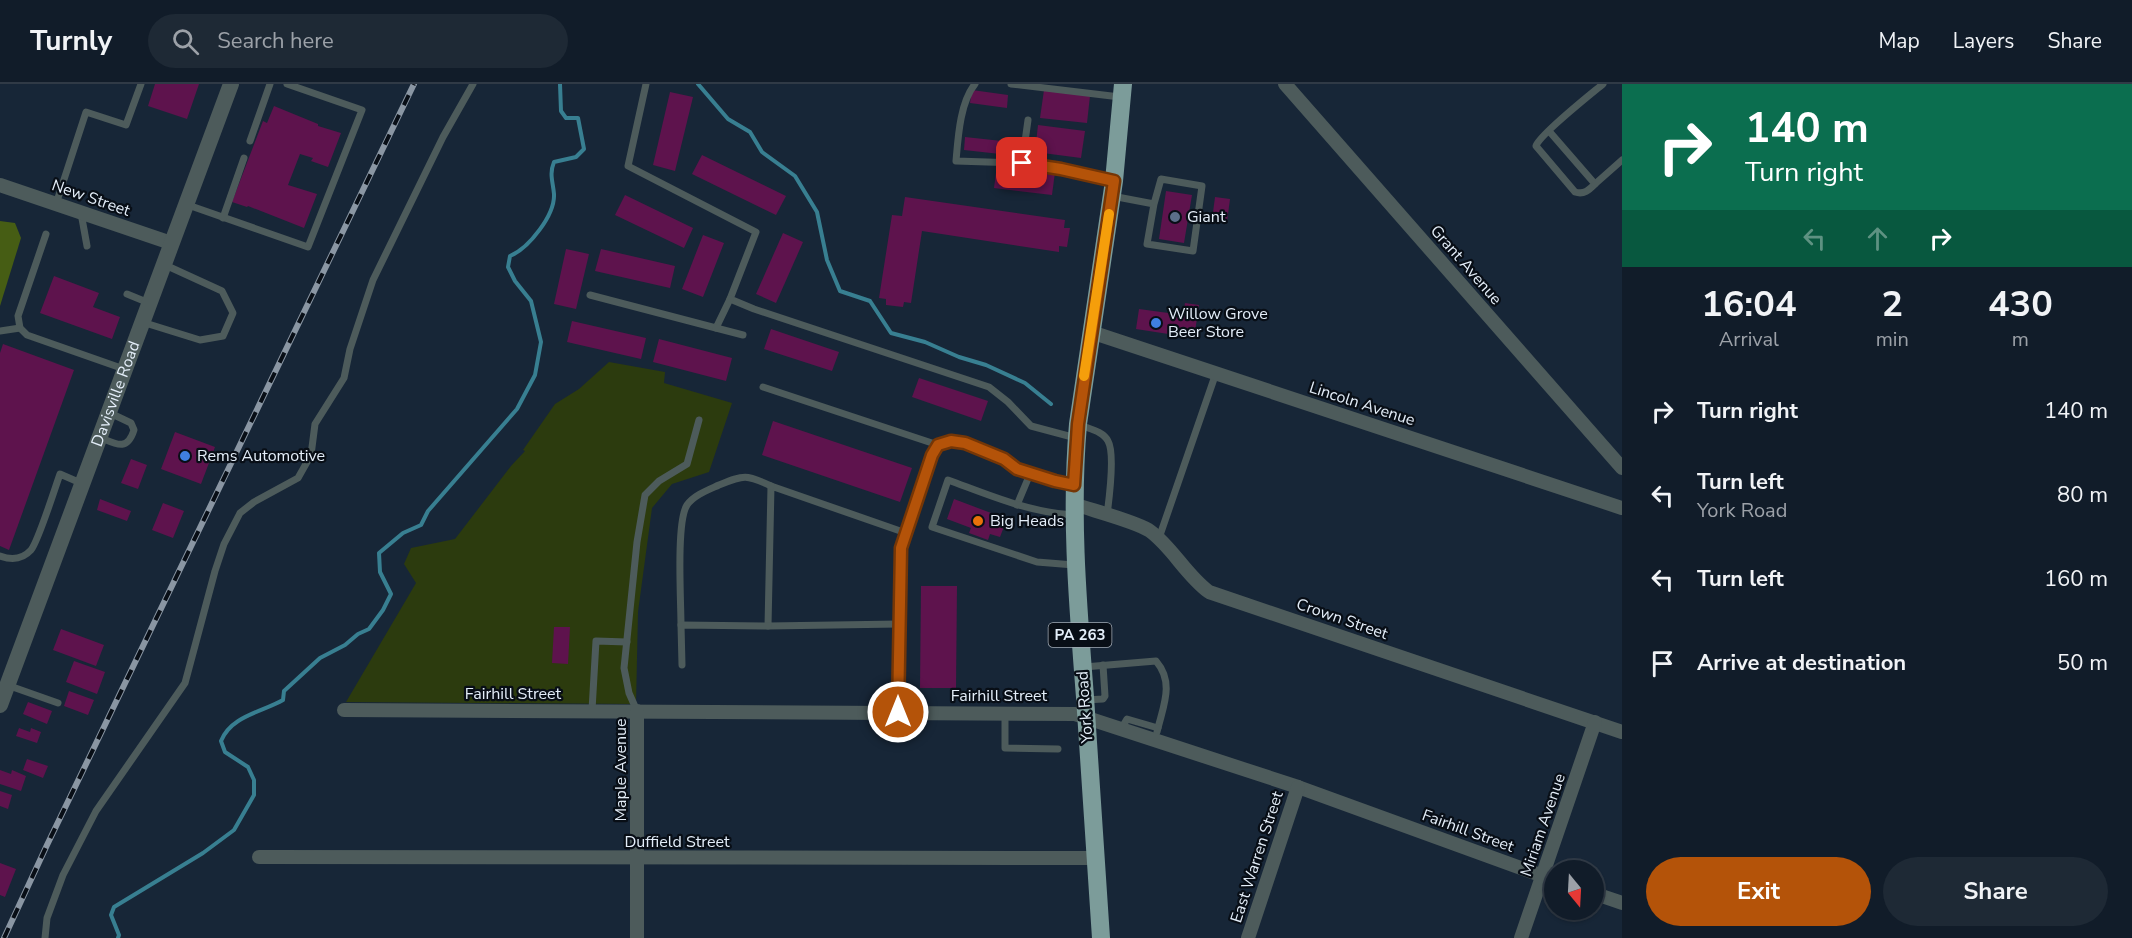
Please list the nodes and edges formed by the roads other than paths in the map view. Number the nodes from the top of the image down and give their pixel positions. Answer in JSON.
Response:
{"nodes":[{"id":1,"x":141,"y":84,"type":"edge"},
{"id":2,"x":231,"y":84,"type":"edge"},
{"id":3,"x":270,"y":84,"type":"edge"},
{"id":4,"x":287,"y":84,"type":"edge"},
{"id":5,"x":473,"y":84,"type":"edge"},
{"id":6,"x":646,"y":84,"type":"edge"},
{"id":7,"x":975,"y":84,"type":"edge"},
{"id":8,"x":1011,"y":84,"type":"edge"},
{"id":9,"x":1285,"y":84,"type":"edge"},
{"id":10,"x":1603,"y":84,"type":"edge"},
{"id":11,"x":1123,"y":91,"type":"edge"},
{"id":12,"x":1028,"y":120,"type":"dead end"},
{"id":13,"x":1549,"y":131,"type":"junction"},
{"id":14,"x":250,"y":141,"type":"dead end"},
{"id":15,"x":244,"y":159,"type":"dead end"},
{"id":16,"x":1622,"y":160,"type":"edge"},
{"id":17,"x":1022,"y":163,"type":"junction"},
{"id":18,"x":1595,"y":184,"type":"junction"},
{"id":19,"x":0,"y":185,"type":"edge"},
{"id":20,"x":1113,"y":189,"type":"junction"},
{"id":21,"x":56,"y":204,"type":"junction"},
{"id":22,"x":185,"y":204,"type":"junction"},
{"id":23,"x":1154,"y":204,"type":"junction"},
{"id":24,"x":81,"y":213,"type":"junction"},
{"id":25,"x":223,"y":218,"type":"junction"},
{"id":26,"x":46,"y":234,"type":"dead end"},
{"id":27,"x":171,"y":243,"type":"junction"},
{"id":28,"x":87,"y":246,"type":"dead end"},
{"id":29,"x":164,"y":264,"type":"junction"},
{"id":30,"x":127,"y":294,"type":"dead end"},
{"id":31,"x":590,"y":296,"type":"dead end"},
{"id":32,"x":730,"y":299,"type":"junction"},
{"id":33,"x":149,"y":303,"type":"junction"},
{"id":34,"x":142,"y":322,"type":"junction"},
{"id":35,"x":20,"y":328,"type":"junction"},
{"id":36,"x":716,"y":328,"type":"junction"},
{"id":37,"x":0,"y":331,"type":"edge"},
{"id":38,"x":1091,"y":332,"type":"junction"},
{"id":39,"x":742,"y":335,"type":"dead end"},
{"id":40,"x":124,"y":369,"type":"junction"},
{"id":41,"x":1216,"y":373,"type":"junction"},
{"id":42,"x":763,"y":387,"type":"dead end"},
{"id":43,"x":108,"y":412,"type":"junction"},
{"id":44,"x":699,"y":420,"type":"dead end"},
{"id":45,"x":1077,"y":431,"type":"junction"},
{"id":46,"x":99,"y":437,"type":"junction"},
{"id":47,"x":938,"y":445,"type":"junction"},
{"id":48,"x":1622,"y":468,"type":"edge"},
{"id":49,"x":1030,"y":474,"type":"junction"},
{"id":50,"x":83,"y":484,"type":"junction"},
{"id":51,"x":1074,"y":485,"type":"junction"},
{"id":52,"x":771,"y":486,"type":"junction"},
{"id":53,"x":1017,"y":506,"type":"junction"},
{"id":54,"x":1622,"y":508,"type":"edge"},
{"id":55,"x":1074,"y":509,"type":"junction"},
{"id":56,"x":1107,"y":515,"type":"junction"},
{"id":57,"x":906,"y":533,"type":"junction"},
{"id":58,"x":1159,"y":538,"type":"junction"},
{"id":59,"x":0,"y":556,"type":"edge"},
{"id":60,"x":1076,"y":565,"type":"junction"},
{"id":61,"x":899,"y":624,"type":"junction"},
{"id":62,"x":681,"y":625,"type":"junction"},
{"id":63,"x":768,"y":626,"type":"junction"},
{"id":64,"x":627,"y":642,"type":"junction"},
{"id":65,"x":682,"y":665,"type":"dead end"},
{"id":66,"x":1102,"y":665,"type":"junction"},
{"id":67,"x":1083,"y":667,"type":"junction"},
{"id":68,"x":7,"y":685,"type":"junction"},
{"id":69,"x":58,"y":704,"type":"dead end"},
{"id":70,"x":0,"y":705,"type":"edge"},
{"id":71,"x":1086,"y":709,"type":"junction"},
{"id":72,"x":344,"y":710,"type":"dead end"},
{"id":73,"x":592,"y":710,"type":"junction"},
{"id":74,"x":637,"y":711,"type":"junction"},
{"id":75,"x":898,"y":712,"type":"junction"},
{"id":76,"x":1005,"y":713,"type":"junction"},
{"id":77,"x":1595,"y":722,"type":"junction"},
{"id":78,"x":1622,"y":732,"type":"edge"},
{"id":79,"x":1156,"y":734,"type":"junction"},
{"id":80,"x":1058,"y":749,"type":"dead end"},
{"id":81,"x":1298,"y":787,"type":"junction"},
{"id":82,"x":259,"y":857,"type":"dead end"},
{"id":83,"x":1095,"y":858,"type":"junction"},
{"id":84,"x":638,"y":859,"type":"junction"},
{"id":85,"x":1554,"y":860,"type":"edge"},
{"id":86,"x":1544,"y":876,"type":"edge"},
{"id":87,"x":1544,"y":889,"type":"edge"},
{"id":88,"x":1604,"y":897,"type":"edge"},
{"id":89,"x":1622,"y":903,"type":"edge"},
{"id":90,"x":45,"y":938,"type":"edge"},
{"id":91,"x":637,"y":938,"type":"edge"},
{"id":92,"x":1101,"y":938,"type":"edge"},
{"id":93,"x":1248,"y":938,"type":"edge"},
{"id":94,"x":1521,"y":938,"type":"edge"}],
"edges":[{"from":1,"to":21,"type":"lane"},
{"from":2,"to":22,"type":"street","name":"Davisville Road"},
{"from":3,"to":14,"type":"lane"},
{"from":4,"to":25,"type":"lane"},
{"from":5,"to":90,"type":"lane"},
{"from":6,"to":32,"type":"lane"},
{"from":7,"to":17,"type":"lane"},
{"from":8,"to":11,"type":"lane"},
{"from":9,"to":48,"type":"street","name":"Grant Avenue"},
{"from":10,"to":13,"type":"lane"},
{"from":11,"to":20,"type":"highway","name":"York Road","number":"PA 263"},
{"from":12,"to":17,"type":"lane"},
{"from":13,"to":18,"type":"lane"},
{"from":13,"to":18,"type":"lane"},
{"from":15,"to":25,"type":"lane"},
{"from":16,"to":18,"type":"lane"},
{"from":17,"to":20,"type":"lane"},
{"from":19,"to":21,"type":"street","name":"New Street"},
{"from":20,"to":23,"type":"lane"},
{"from":20,"to":38,"type":"highway","name":"York Road","number":"PA 263"},
{"from":21,"to":24,"type":"street","name":"New Street"},
{"from":22,"to":25,"type":"lane"},
{"from":22,"to":27,"type":"street","name":"Davisville Road"},
{"from":23,"to":23,"type":"lane"},
{"from":24,"to":27,"type":"street","name":"New Street"},
{"from":24,"to":28,"type":"lane"},
{"from":26,"to":35,"type":"lane"},
{"from":27,"to":29,"type":"street","name":"Davisville Road"},
{"from":29,"to":33,"type":"street","name":"Davisville Road"},
{"from":29,"to":34,"type":"lane"},
{"from":30,"to":33,"type":"lane"},
{"from":31,"to":36,"type":"lane"},
{"from":32,"to":36,"type":"lane"},
{"from":32,"to":45,"type":"lane"},
{"from":33,"to":34,"type":"street","name":"Davisville Road"},
{"from":34,"to":40,"type":"street","name":"Davisville Road"},
{"from":35,"to":37,"type":"lane"},
{"from":35,"to":40,"type":"lane"},
{"from":36,"to":39,"type":"lane"},
{"from":38,"to":41,"type":"street","name":"Lincoln Avenue"},
{"from":38,"to":45,"type":"highway","name":"York Road","number":"PA 263"},
{"from":40,"to":43,"type":"street","name":"Davisville Road"},
{"from":41,"to":54,"type":"street","name":"Lincoln Avenue"},
{"from":41,"to":58,"type":"lane"},
{"from":42,"to":47,"type":"lane"},
{"from":43,"to":46,"type":"street","name":"Davisville Road"},
{"from":43,"to":46,"type":"lane"},
{"from":44,"to":64,"type":"lane"},
{"from":45,"to":51,"type":"highway","name":"York Road","number":"PA 263"},
{"from":45,"to":56,"type":"lane"},
{"from":46,"to":50,"type":"street","name":"Davisville Road"},
{"from":47,"to":49,"type":"lane"},
{"from":47,"to":57,"type":"lane"},
{"from":49,"to":51,"type":"lane"},
{"from":49,"to":53,"type":"lane"},
{"from":50,"to":59,"type":"lane"},
{"from":50,"to":68,"type":"street","name":"Davisville Road"},
{"from":51,"to":55,"type":"highway","name":"York Road","number":"PA 263"},
{"from":52,"to":57,"type":"lane"},
{"from":52,"to":62,"type":"lane"},
{"from":52,"to":63,"type":"lane"},
{"from":53,"to":55,"type":"lane"},
{"from":53,"to":60,"type":"lane"},
{"from":55,"to":56,"type":"street","name":"Crown Street"},
{"from":55,"to":60,"type":"highway","name":"York Road","number":"PA 263"},
{"from":56,"to":58,"type":"street","name":"Crown Street"},
{"from":57,"to":61,"type":"lane"},
{"from":58,"to":77,"type":"street","name":"Crown Street"},
{"from":60,"to":67,"type":"highway","name":"York Road","number":"PA 263"},
{"from":61,"to":63,"type":"lane"},
{"from":61,"to":75,"type":"lane"},
{"from":62,"to":63,"type":"lane"},
{"from":62,"to":65,"type":"lane"},
{"from":64,"to":73,"type":"lane"},
{"from":64,"to":74,"type":"lane"},
{"from":66,"to":67,"type":"lane"},
{"from":66,"to":71,"type":"lane"},
{"from":66,"to":79,"type":"lane"},
{"from":67,"to":71,"type":"highway","name":"York Road","number":"PA 263"},
{"from":68,"to":69,"type":"lane"},
{"from":68,"to":70,"type":"street","name":"Davisville Road"},
{"from":71,"to":76,"type":"street","name":"Fairhill Street"},
{"from":71,"to":79,"type":"street","name":"Fairhill Street"},
{"from":71,"to":83,"type":"highway","name":"York Road","number":"PA 263"},
{"from":72,"to":73,"type":"street","name":"Fairhill Street"},
{"from":73,"to":74,"type":"street","name":"Fairhill Street"},
{"from":74,"to":75,"type":"street","name":"Fairhill Street"},
{"from":74,"to":84,"type":"street","name":"Maple Avenue"},
{"from":75,"to":76,"type":"street","name":"Fairhill Street"},
{"from":76,"to":80,"type":"lane"},
{"from":77,"to":78,"type":"street","name":"Crown Street"},
{"from":77,"to":85,"type":"street","name":"Miriam Avenue"},
{"from":79,"to":81,"type":"street","name":"Fairhill Street"},
{"from":81,"to":86,"type":"street","name":"Fairhill Street"},
{"from":81,"to":93,"type":"street","name":"East Warren Street"},
{"from":82,"to":84,"type":"street","name":"Duffield Street"},
{"from":83,"to":84,"type":"street","name":"Duffield Street"},
{"from":83,"to":92,"type":"highway","name":"York Road","number":"PA 263"},
{"from":84,"to":91,"type":"street","name":"Maple Avenue"},
{"from":87,"to":94,"type":"street","name":"Miriam Avenue"},
{"from":88,"to":89,"type":"street"}]}
